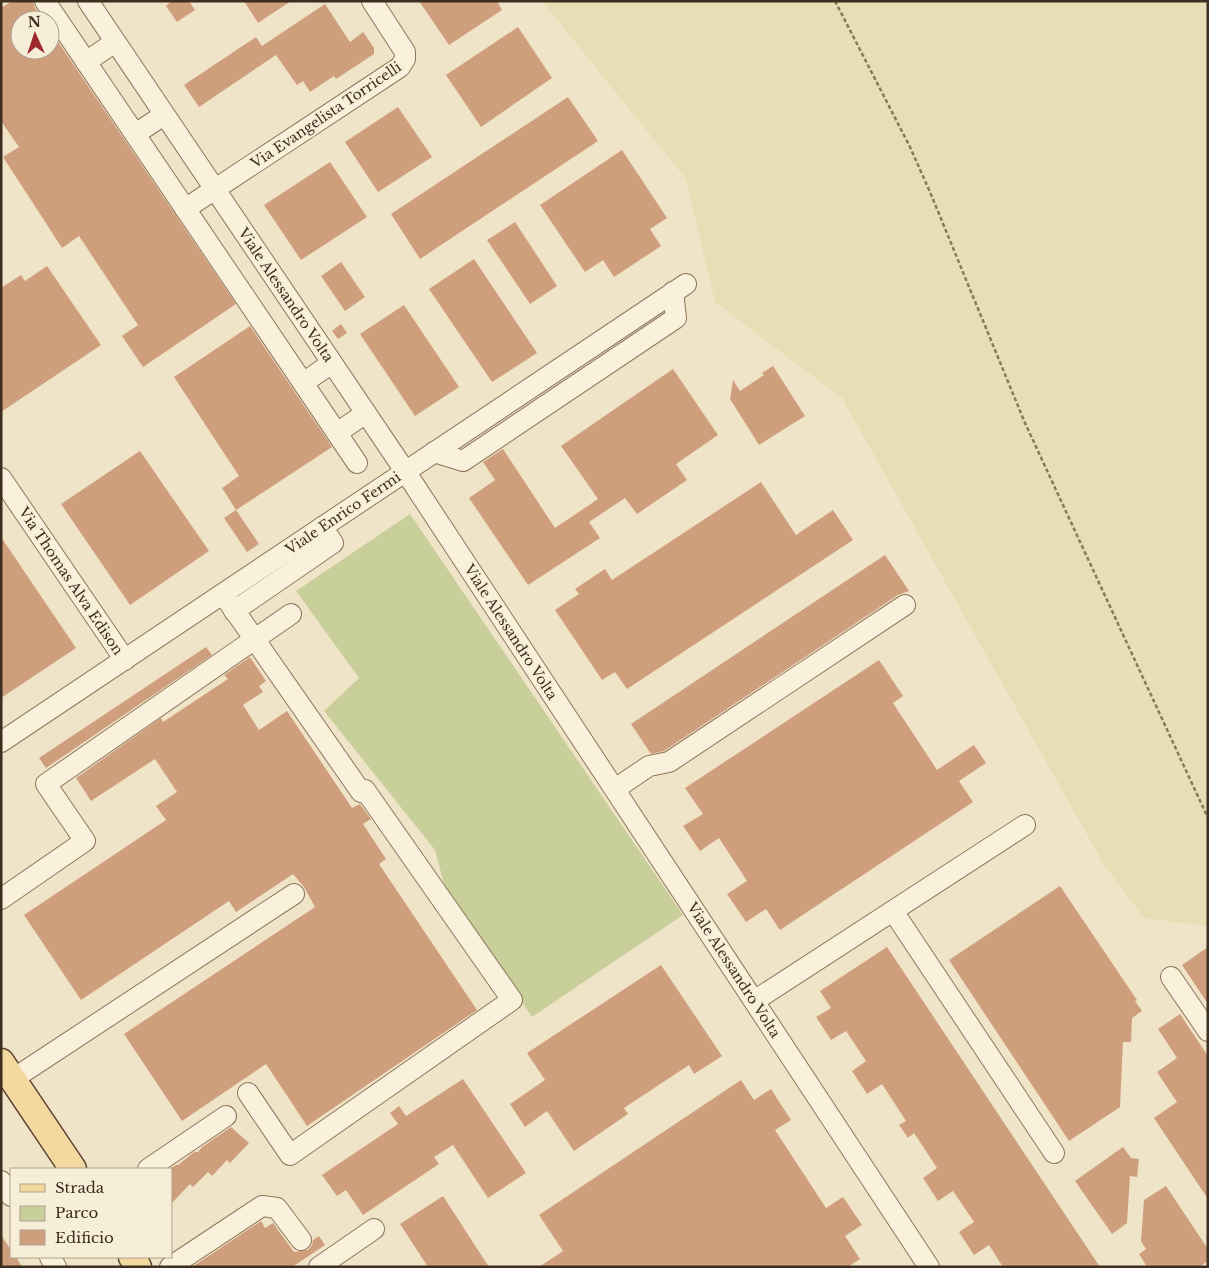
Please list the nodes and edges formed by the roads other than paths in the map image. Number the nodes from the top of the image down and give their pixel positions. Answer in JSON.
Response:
{"nodes":[{"id":1,"x":45,"y":1,"type":"edge"},
{"id":2,"x":88,"y":1,"type":"edge"},
{"id":3,"x":372,"y":1,"type":"edge"},
{"id":4,"x":115,"y":42,"type":"junction"},
{"id":5,"x":86,"y":62,"type":"junction"},
{"id":6,"x":164,"y":115,"type":"junction"},
{"id":7,"x":135,"y":134,"type":"junction"},
{"id":8,"x":214,"y":190,"type":"junction"},
{"id":9,"x":186,"y":209,"type":"junction"},
{"id":10,"x":679,"y":288,"type":"dead end"},
{"id":11,"x":332,"y":363,"type":"junction"},
{"id":12,"x":303,"y":383,"type":"junction"},
{"id":13,"x":366,"y":413,"type":"junction"},
{"id":14,"x":337,"y":433,"type":"junction"},
{"id":15,"x":357,"y":462,"type":"dead end"},
{"id":16,"x":405,"y":471,"type":"junction"},
{"id":17,"x":1,"y":478,"type":"edge"},
{"id":18,"x":322,"y":527,"type":"junction"},
{"id":19,"x":223,"y":594,"type":"junction"},
{"id":20,"x":905,"y":606,"type":"dead end"},
{"id":21,"x":234,"y":611,"type":"junction"},
{"id":22,"x":291,"y":614,"type":"dead end"},
{"id":23,"x":254,"y":639,"type":"junction"},
{"id":24,"x":125,"y":660,"type":"junction"},
{"id":25,"x":1,"y":742,"type":"edge"},
{"id":26,"x":615,"y":789,"type":"junction"},
{"id":27,"x":1025,"y":825,"type":"dead end"},
{"id":28,"x":294,"y":894,"type":"dead end"},
{"id":29,"x":1,"y":899,"type":"edge"},
{"id":30,"x":893,"y":911,"type":"junction"},
{"id":31,"x":1171,"y":977,"type":"dead end"},
{"id":32,"x":754,"y":1001,"type":"junction"},
{"id":33,"x":1208,"y":1031,"type":"edge"},
{"id":34,"x":5,"y":1077,"type":"edge"},
{"id":35,"x":248,"y":1094,"type":"dead end"},
{"id":36,"x":226,"y":1116,"type":"dead end"},
{"id":37,"x":1054,"y":1153,"type":"dead end"},
{"id":38,"x":54,"y":1168,"type":"edge"},
{"id":39,"x":72,"y":1168,"type":"edge"},
{"id":40,"x":149,"y":1168,"type":"edge"},
{"id":41,"x":1,"y":1181,"type":"edge"},
{"id":42,"x":10,"y":1194,"type":"edge"},
{"id":43,"x":374,"y":1230,"type":"dead end"},
{"id":44,"x":300,"y":1240,"type":"dead end"},
{"id":45,"x":323,"y":1258,"type":"edge"},
{"id":46,"x":170,"y":1267,"type":"edge"},
{"id":47,"x":302,"y":1267,"type":"edge"},
{"id":48,"x":929,"y":1267,"type":"edge"}],
"edges":[{"from":1,"to":5,"type":"street"},
{"from":2,"to":4,"type":"street","name":"Viale Alessandro Volta"},
{"from":3,"to":8,"type":"street","name":"Via Evangelista Torricelli"},
{"from":4,"to":5,"type":"street"},
{"from":4,"to":6,"type":"street","name":"Viale Alessandro Volta"},
{"from":5,"to":7,"type":"street"},
{"from":6,"to":7,"type":"street"},
{"from":6,"to":8,"type":"street","name":"Viale Alessandro Volta"},
{"from":7,"to":9,"type":"street"},
{"from":8,"to":9,"type":"street"},
{"from":8,"to":11,"type":"street","name":"Viale Alessandro Volta"},
{"from":9,"to":12,"type":"street"},
{"from":10,"to":16,"type":"street","name":"Viale Enrico Fermi"},
{"from":11,"to":12,"type":"street"},
{"from":11,"to":13,"type":"street","name":"Viale Alessandro Volta"},
{"from":12,"to":14,"type":"street"},
{"from":13,"to":14,"type":"street"},
{"from":13,"to":16,"type":"street","name":"Viale Alessandro Volta"},
{"from":14,"to":15,"type":"street"},
{"from":16,"to":18,"type":"street","name":"Viale Enrico Fermi"},
{"from":16,"to":26,"type":"street","name":"Viale Alessandro Volta"},
{"from":17,"to":24,"type":"street","name":"Via Thomas Alva Edison"},
{"from":18,"to":19,"type":"street","name":"Viale Enrico Fermi"},
{"from":18,"to":21,"type":"street"},
{"from":19,"to":21,"type":"street"},
{"from":19,"to":24,"type":"street","name":"Viale Enrico Fermi"},
{"from":20,"to":26,"type":"street"},
{"from":21,"to":23,"type":"street"},
{"from":22,"to":23,"type":"street"},
{"from":23,"to":29,"type":"street"},
{"from":23,"to":35,"type":"street"},
{"from":24,"to":25,"type":"street","name":"Viale Enrico Fermi"},
{"from":26,"to":32,"type":"street","name":"Viale Alessandro Volta"},
{"from":27,"to":30,"type":"street"},
{"from":28,"to":34,"type":"street"},
{"from":30,"to":32,"type":"street"},
{"from":30,"to":37,"type":"street"},
{"from":31,"to":33,"type":"street"},
{"from":32,"to":48,"type":"street","name":"Viale Alessandro Volta"},
{"from":34,"to":38,"type":"main road"},
{"from":34,"to":39,"type":"main road"},
{"from":36,"to":40,"type":"street"},
{"from":41,"to":42,"type":"street"},
{"from":43,"to":45,"type":"street"},
{"from":44,"to":46,"type":"street"},
{"from":45,"to":47,"type":"street"}]}
